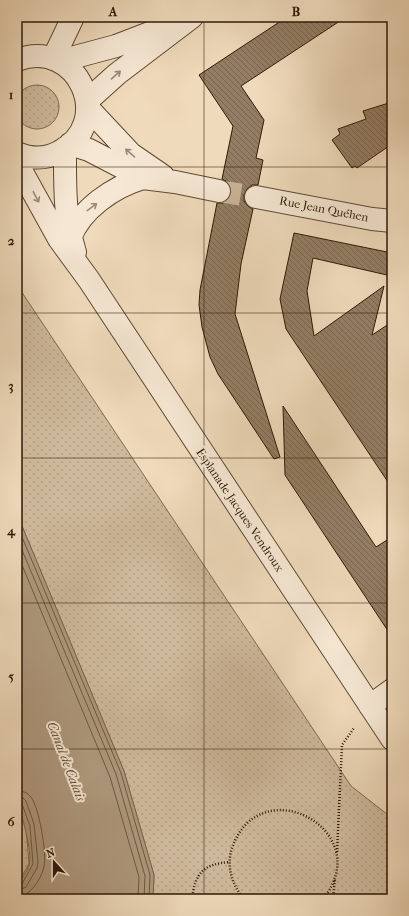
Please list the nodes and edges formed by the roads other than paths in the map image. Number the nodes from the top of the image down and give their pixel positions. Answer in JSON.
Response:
{"nodes":[{"id":1,"x":73,"y":17,"type":"edge"},
{"id":2,"x":186,"y":17,"type":"edge"},
{"id":3,"x":192,"y":17,"type":"edge"},
{"id":4,"x":17,"y":60,"type":"edge"},
{"id":5,"x":57,"y":60,"type":"junction"},
{"id":6,"x":87,"y":104,"type":"junction"},
{"id":7,"x":68,"y":146,"type":"junction"},
{"id":8,"x":17,"y":153,"type":"edge"},
{"id":9,"x":17,"y":163,"type":"edge"},
{"id":10,"x":143,"y":178,"type":"junction"},
{"id":11,"x":175,"y":182,"type":"junction"},
{"id":12,"x":219,"y":191,"type":"tunnel mouth"},
{"id":13,"x":256,"y":197,"type":"tunnel mouth"},
{"id":14,"x":392,"y":221,"type":"edge"},
{"id":15,"x":70,"y":238,"type":"junction"},
{"id":16,"x":89,"y":280,"type":"junction"},
{"id":17,"x":392,"y":690,"type":"edge"},
{"id":18,"x":370,"y":706,"type":"junction"},
{"id":19,"x":392,"y":739,"type":"edge"}],
"edges":[{"from":1,"to":5,"type":"street"},
{"from":2,"to":5,"type":"street"},
{"from":6,"to":3,"type":"street","one_way":true},
{"from":4,"to":5,"type":"street"},
{"from":5,"to":6,"type":"street"},
{"from":6,"to":7,"type":"street"},
{"from":11,"to":6,"type":"street","one_way":true},
{"from":7,"to":8,"type":"street"},
{"from":7,"to":10,"type":"street"},
{"from":7,"to":15,"type":"street","name":"Esplanade Jacques Vendroux"},
{"from":9,"to":16,"type":"street","name":"Esplanade Jacques Vendroux","one_way":true},
{"from":10,"to":11,"type":"street"},
{"from":15,"to":10,"type":"street","one_way":true},
{"from":11,"to":12,"type":"street"},
{"from":13,"to":14,"type":"street","name":"Rue Jean Quéhen"},
{"from":15,"to":16,"type":"street","name":"Esplanade Jacques Vendroux"},
{"from":16,"to":18,"type":"street","name":"Esplanade Jacques Vendroux"},
{"from":17,"to":18,"type":"street"},
{"from":18,"to":19,"type":"street","name":"Esplanade Jacques Vendroux"}]}
